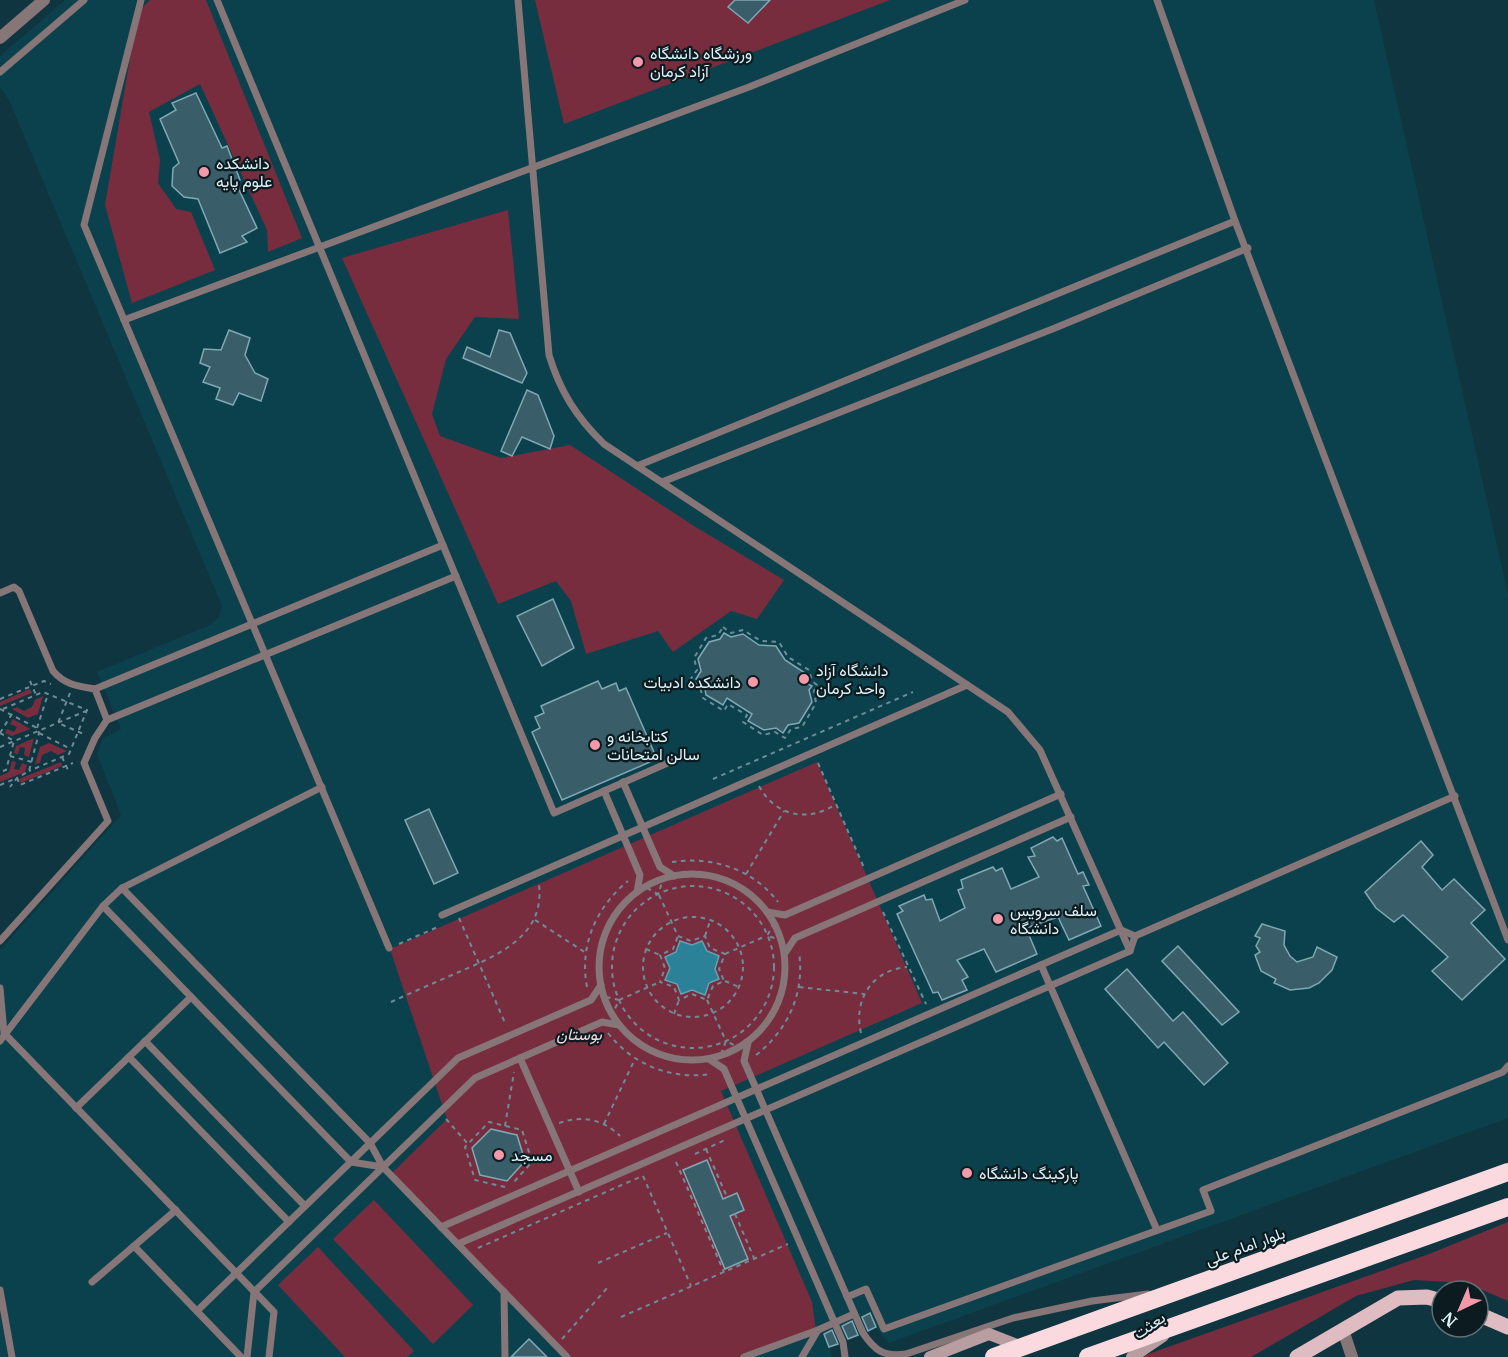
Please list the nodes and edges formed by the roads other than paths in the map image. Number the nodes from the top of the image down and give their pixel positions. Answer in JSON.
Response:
{"nodes":[{"id":1,"x":84,"y":0,"type":"edge"},
{"id":2,"x":141,"y":0,"type":"edge"},
{"id":3,"x":217,"y":0,"type":"edge"},
{"id":4,"x":518,"y":0,"type":"edge"},
{"id":5,"x":965,"y":0,"type":"edge"},
{"id":6,"x":1157,"y":0,"type":"edge"},
{"id":7,"x":42,"y":1,"type":"edge"},
{"id":8,"x":0,"y":38,"type":"edge"},
{"id":9,"x":0,"y":72,"type":"edge"},
{"id":10,"x":532,"y":169,"type":"junction"},
{"id":11,"x":1235,"y":221,"type":"junction"},
{"id":12,"x":318,"y":246,"type":"junction"},
{"id":13,"x":1248,"y":248,"type":"junction"},
{"id":14,"x":124,"y":320,"type":"junction"},
{"id":15,"x":637,"y":466,"type":"junction"},
{"id":16,"x":662,"y":482,"type":"junction"},
{"id":17,"x":443,"y":545,"type":"junction"},
{"id":18,"x":456,"y":576,"type":"junction"},
{"id":19,"x":0,"y":593,"type":"edge"},
{"id":20,"x":251,"y":625,"type":"junction"},
{"id":21,"x":267,"y":654,"type":"junction"},
{"id":22,"x":968,"y":685,"type":"junction"},
{"id":23,"x":95,"y":689,"type":"junction"},
{"id":24,"x":107,"y":720,"type":"junction"},
{"id":25,"x":679,"y":758,"type":"dead end"},
{"id":26,"x":623,"y":782,"type":"junction"},
{"id":27,"x":322,"y":788,"type":"junction"},
{"id":28,"x":604,"y":791,"type":"junction"},
{"id":29,"x":1061,"y":795,"type":"junction"},
{"id":30,"x":1455,"y":796,"type":"junction"},
{"id":31,"x":1071,"y":817,"type":"junction"},
{"id":32,"x":643,"y":827,"type":"junction"},
{"id":33,"x":623,"y":836,"type":"junction"},
{"id":34,"x":666,"y":875,"type":"junction"},
{"id":35,"x":122,"y":888,"type":"junction"},
{"id":36,"x":640,"y":888,"type":"junction"},
{"id":37,"x":103,"y":906,"type":"junction"},
{"id":38,"x":767,"y":912,"type":"junction"},
{"id":39,"x":442,"y":915,"type":"dead end"},
{"id":40,"x":1120,"y":930,"type":"junction"},
{"id":41,"x":1136,"y":936,"type":"junction"},
{"id":42,"x":1508,"y":940,"type":"edge"},
{"id":43,"x":0,"y":941,"type":"edge"},
{"id":44,"x":389,"y":948,"type":"dead end"},
{"id":45,"x":1130,"y":951,"type":"junction"},
{"id":46,"x":784,"y":953,"type":"junction"},
{"id":47,"x":1041,"y":965,"type":"junction"},
{"id":48,"x":1050,"y":985,"type":"junction"},
{"id":49,"x":601,"y":986,"type":"junction"},
{"id":50,"x":0,"y":988,"type":"edge"},
{"id":51,"x":191,"y":997,"type":"junction"},
{"id":52,"x":619,"y":1026,"type":"junction"},
{"id":53,"x":4,"y":1033,"type":"junction"},
{"id":54,"x":0,"y":1041,"type":"edge"},
{"id":55,"x":145,"y":1041,"type":"junction"},
{"id":56,"x":742,"y":1050,"type":"junction"},
{"id":57,"x":129,"y":1057,"type":"junction"},
{"id":58,"x":520,"y":1058,"type":"junction"},
{"id":59,"x":709,"y":1059,"type":"junction"},
{"id":60,"x":1508,"y":1066,"type":"edge"},
{"id":61,"x":757,"y":1089,"type":"junction"},
{"id":62,"x":737,"y":1098,"type":"junction"},
{"id":63,"x":76,"y":1108,"type":"junction"},
{"id":64,"x":766,"y":1110,"type":"junction"},
{"id":65,"x":746,"y":1119,"type":"junction"},
{"id":66,"x":370,"y":1143,"type":"junction"},
{"id":67,"x":351,"y":1162,"type":"junction"},
{"id":68,"x":383,"y":1167,"type":"junction"},
{"id":69,"x":569,"y":1171,"type":"junction"},
{"id":70,"x":1508,"y":1172,"type":"edge"},
{"id":71,"x":579,"y":1192,"type":"junction"},
{"id":72,"x":305,"y":1206,"type":"junction"},
{"id":73,"x":1508,"y":1207,"type":"edge"},
{"id":74,"x":176,"y":1210,"type":"junction"},
{"id":75,"x":289,"y":1222,"type":"junction"},
{"id":76,"x":441,"y":1227,"type":"junction"},
{"id":77,"x":1157,"y":1230,"type":"junction"},
{"id":78,"x":458,"y":1245,"type":"junction"},
{"id":79,"x":134,"y":1246,"type":"junction"},
{"id":80,"x":237,"y":1273,"type":"junction"},
{"id":81,"x":92,"y":1282,"type":"dead end"},
{"id":82,"x":0,"y":1290,"type":"edge"},
{"id":83,"x":1179,"y":1291,"type":"junction"},
{"id":84,"x":255,"y":1292,"type":"junction"},
{"id":85,"x":504,"y":1292,"type":"junction"},
{"id":86,"x":847,"y":1297,"type":"junction"},
{"id":87,"x":1430,"y":1298,"type":"edge"},
{"id":88,"x":197,"y":1311,"type":"junction"},
{"id":89,"x":854,"y":1314,"type":"junction"},
{"id":90,"x":1490,"y":1319,"type":"edge"},
{"id":91,"x":1185,"y":1320,"type":"junction"},
{"id":92,"x":834,"y":1322,"type":"junction"},
{"id":93,"x":1508,"y":1327,"type":"edge"},
{"id":94,"x":818,"y":1330,"type":"junction"},
{"id":95,"x":1343,"y":1330,"type":"junction"},
{"id":96,"x":1022,"y":1347,"type":"junction"},
{"id":97,"x":12,"y":1357,"type":"edge"},
{"id":98,"x":241,"y":1357,"type":"edge"},
{"id":99,"x":247,"y":1357,"type":"edge"},
{"id":100,"x":269,"y":1357,"type":"edge"},
{"id":101,"x":505,"y":1357,"type":"edge"},
{"id":102,"x":567,"y":1357,"type":"edge"},
{"id":103,"x":744,"y":1357,"type":"edge"},
{"id":104,"x":802,"y":1357,"type":"edge"},
{"id":105,"x":845,"y":1357,"type":"edge"},
{"id":106,"x":930,"y":1357,"type":"edge"},
{"id":107,"x":994,"y":1357,"type":"edge"},
{"id":108,"x":1088,"y":1357,"type":"edge"},
{"id":109,"x":1132,"y":1357,"type":"edge"},
{"id":110,"x":1297,"y":1357,"type":"edge"},
{"id":111,"x":1352,"y":1357,"type":"edge"}],
"edges":[{"from":1,"to":9,"type":"lane"},
{"from":2,"to":14,"type":"lane"},
{"from":3,"to":12,"type":"lane"},
{"from":4,"to":10,"type":"lane"},
{"from":5,"to":10,"type":"lane"},
{"from":6,"to":11,"type":"lane"},
{"from":7,"to":8,"type":"street"},
{"from":10,"to":12,"type":"lane"},
{"from":10,"to":15,"type":"lane"},
{"from":11,"to":13,"type":"lane"},
{"from":11,"to":15,"type":"lane"},
{"from":12,"to":14,"type":"lane"},
{"from":12,"to":17,"type":"lane"},
{"from":13,"to":16,"type":"lane"},
{"from":13,"to":30,"type":"lane"},
{"from":14,"to":20,"type":"lane"},
{"from":15,"to":16,"type":"lane"},
{"from":16,"to":22,"type":"lane"},
{"from":17,"to":18,"type":"lane"},
{"from":17,"to":20,"type":"lane"},
{"from":18,"to":21,"type":"lane"},
{"from":18,"to":28,"type":"lane"},
{"from":19,"to":23,"type":"lane"},
{"from":20,"to":21,"type":"lane"},
{"from":20,"to":23,"type":"lane"},
{"from":21,"to":24,"type":"lane"},
{"from":21,"to":27,"type":"lane"},
{"from":22,"to":29,"type":"lane"},
{"from":22,"to":32,"type":"lane"},
{"from":23,"to":24,"type":"lane"},
{"from":24,"to":43,"type":"lane"},
{"from":25,"to":26,"type":"lane"},
{"from":26,"to":28,"type":"lane"},
{"from":26,"to":32,"type":"lane"},
{"from":27,"to":35,"type":"lane"},
{"from":27,"to":44,"type":"lane"},
{"from":28,"to":33,"type":"lane"},
{"from":29,"to":31,"type":"lane"},
{"from":29,"to":38,"type":"lane"},
{"from":30,"to":41,"type":"lane"},
{"from":30,"to":42,"type":"lane"},
{"from":31,"to":40,"type":"lane"},
{"from":31,"to":46,"type":"lane"},
{"from":32,"to":33,"type":"lane"},
{"from":32,"to":34,"type":"lane"},
{"from":33,"to":36,"type":"lane"},
{"from":33,"to":39,"type":"lane"},
{"from":34,"to":36,"type":"lane"},
{"from":34,"to":38,"type":"lane"},
{"from":35,"to":37,"type":"lane"},
{"from":35,"to":66,"type":"lane"},
{"from":36,"to":49,"type":"lane"},
{"from":37,"to":51,"type":"lane"},
{"from":37,"to":53,"type":"lane"},
{"from":38,"to":46,"type":"lane"},
{"from":40,"to":41,"type":"lane"},
{"from":40,"to":45,"type":"lane"},
{"from":40,"to":47,"type":"lane"},
{"from":41,"to":45,"type":"lane"},
{"from":45,"to":48,"type":"lane"},
{"from":46,"to":56,"type":"lane"},
{"from":47,"to":48,"type":"lane"},
{"from":47,"to":61,"type":"lane"},
{"from":48,"to":64,"type":"lane"},
{"from":48,"to":77,"type":"lane"},
{"from":49,"to":52,"type":"lane"},
{"from":49,"to":66,"type":"lane"},
{"from":50,"to":53,"type":"lane"},
{"from":51,"to":55,"type":"lane"},
{"from":51,"to":67,"type":"lane"},
{"from":52,"to":58,"type":"lane"},
{"from":52,"to":59,"type":"lane"},
{"from":53,"to":54,"type":"lane"},
{"from":53,"to":63,"type":"lane"},
{"from":55,"to":57,"type":"lane"},
{"from":55,"to":72,"type":"lane"},
{"from":56,"to":59,"type":"lane"},
{"from":56,"to":61,"type":"lane"},
{"from":57,"to":63,"type":"lane"},
{"from":57,"to":75,"type":"lane"},
{"from":58,"to":68,"type":"lane"},
{"from":58,"to":69,"type":"lane"},
{"from":59,"to":62,"type":"lane"},
{"from":60,"to":77,"type":"lane"},
{"from":61,"to":62,"type":"lane"},
{"from":61,"to":64,"type":"lane"},
{"from":62,"to":65,"type":"lane"},
{"from":62,"to":69,"type":"lane"},
{"from":63,"to":74,"type":"lane"},
{"from":64,"to":65,"type":"lane"},
{"from":64,"to":86,"type":"lane"},
{"from":65,"to":71,"type":"lane"},
{"from":65,"to":92,"type":"lane"},
{"from":66,"to":67,"type":"lane"},
{"from":66,"to":68,"type":"lane"},
{"from":67,"to":68,"type":"lane"},
{"from":67,"to":72,"type":"lane"},
{"from":68,"to":76,"type":"lane"},
{"from":68,"to":84,"type":"lane"},
{"from":69,"to":71,"type":"lane"},
{"from":69,"to":76,"type":"lane"},
{"from":70,"to":83,"type":"highway","name":"بلوار امام علی"},
{"from":71,"to":78,"type":"lane"},
{"from":72,"to":75,"type":"lane"},
{"from":73,"to":91,"type":"highway"},
{"from":74,"to":79,"type":"lane"},
{"from":74,"to":80,"type":"lane"},
{"from":75,"to":80,"type":"lane"},
{"from":76,"to":78,"type":"lane"},
{"from":77,"to":86,"type":"lane"},
{"from":78,"to":85,"type":"lane"},
{"from":79,"to":81,"type":"lane"},
{"from":79,"to":88,"type":"lane"},
{"from":80,"to":84,"type":"lane"},
{"from":80,"to":88,"type":"lane"},
{"from":82,"to":97,"type":"lane"},
{"from":83,"to":89,"type":"lane"},
{"from":83,"to":96,"type":"highway","name":"بلوار امام علی"},
{"from":84,"to":99,"type":"lane"},
{"from":84,"to":100,"type":"lane"},
{"from":85,"to":101,"type":"lane"},
{"from":85,"to":102,"type":"lane"},
{"from":86,"to":89,"type":"lane"},
{"from":87,"to":95,"type":"main road"},
{"from":88,"to":98,"type":"lane"},
{"from":89,"to":92,"type":"lane"},
{"from":90,"to":93,"type":"main road"},
{"from":91,"to":108,"type":"highway"},
{"from":91,"to":109,"type":"street","name":"بعثت"},
{"from":92,"to":94,"type":"lane"},
{"from":92,"to":105,"type":"lane"},
{"from":94,"to":103,"type":"lane"},
{"from":94,"to":104,"type":"lane"},
{"from":95,"to":110,"type":"main road"},
{"from":95,"to":111,"type":"street"},
{"from":96,"to":106,"type":"street"},
{"from":96,"to":107,"type":"highway","name":"بلوار امام علی"}]}
